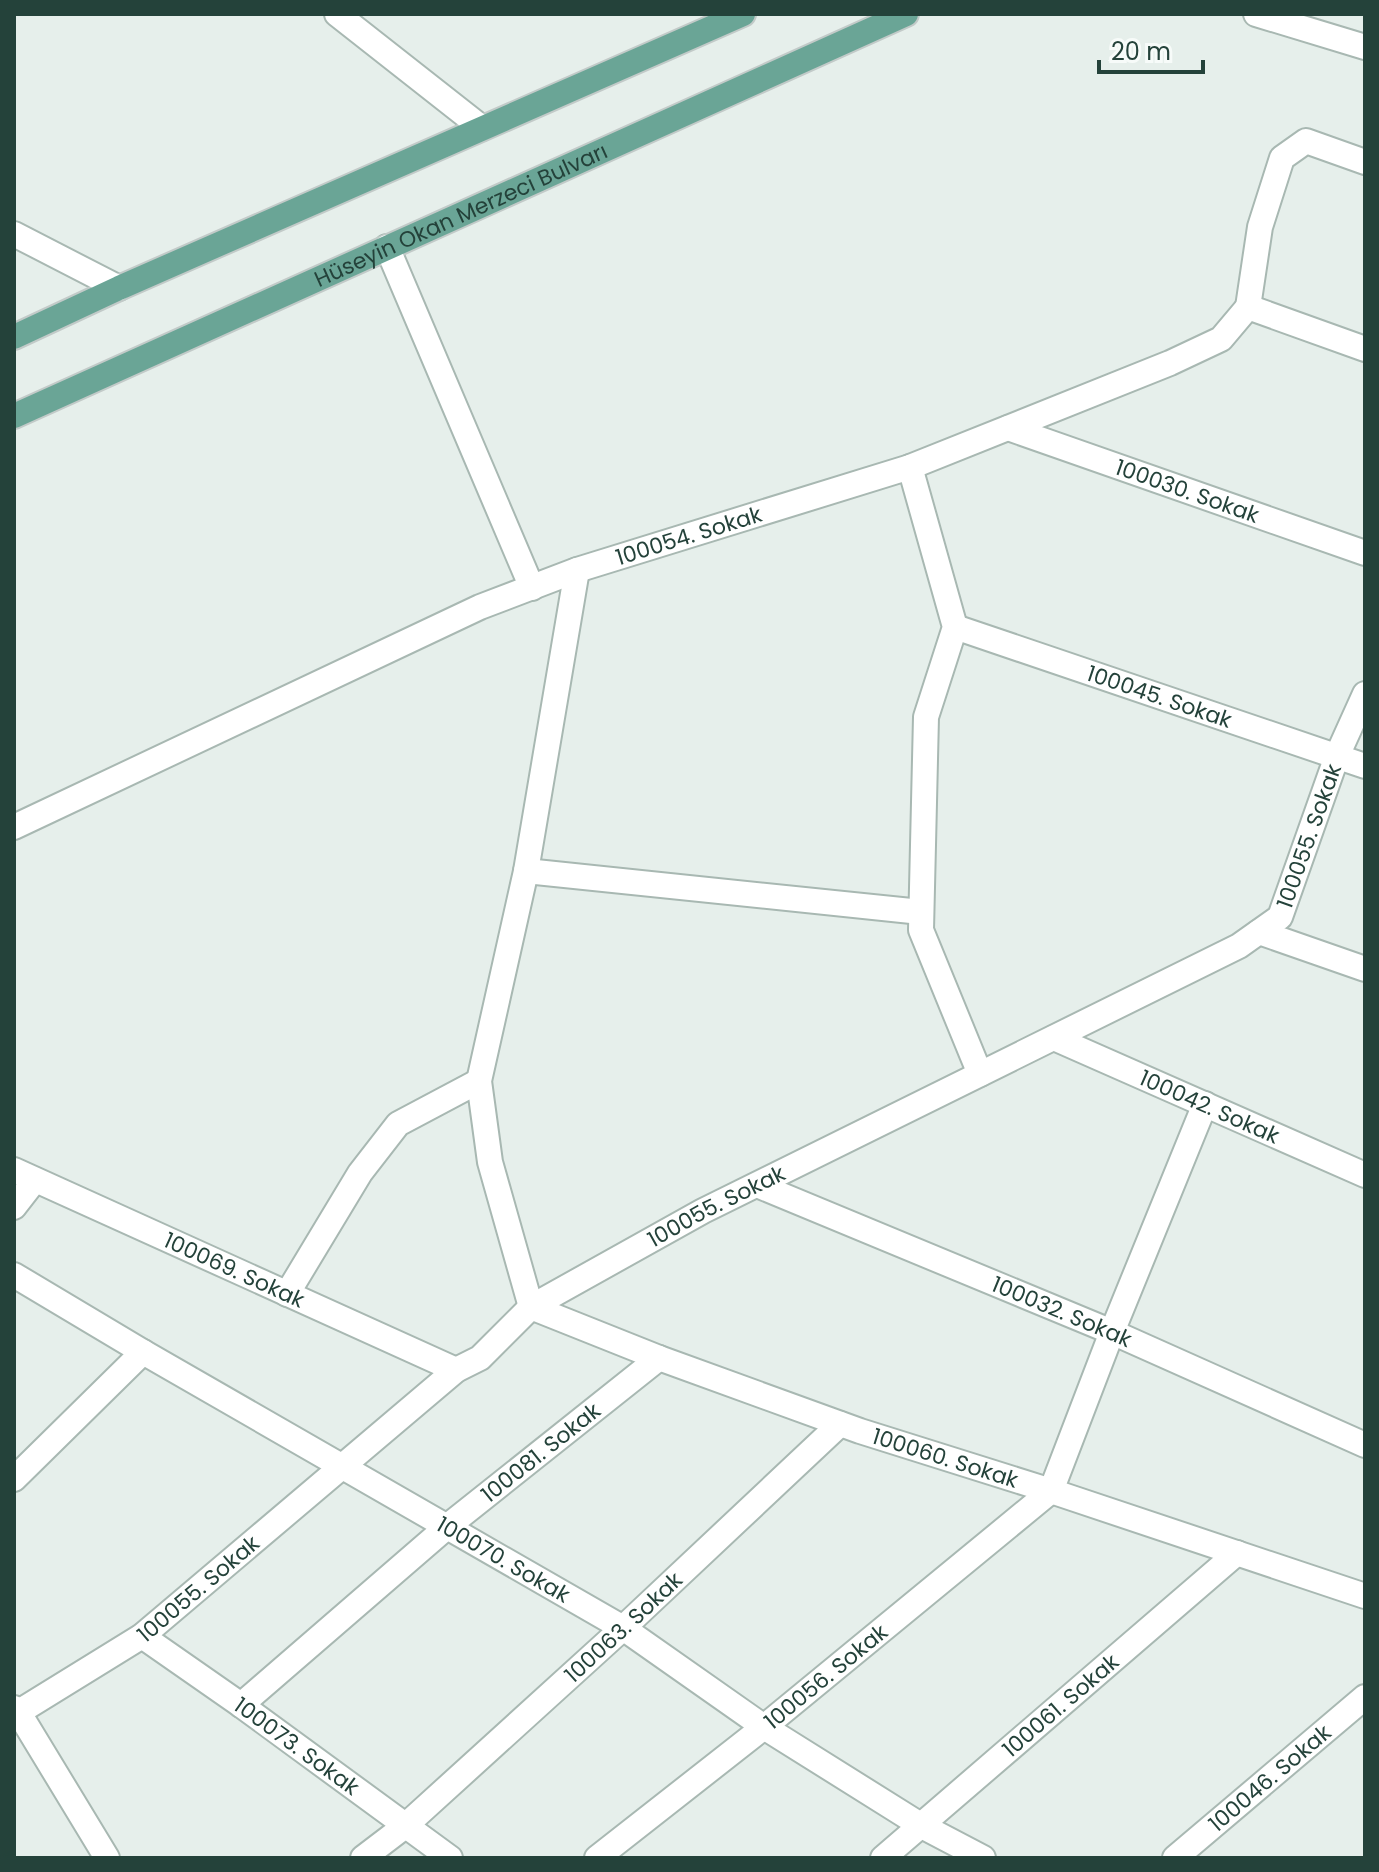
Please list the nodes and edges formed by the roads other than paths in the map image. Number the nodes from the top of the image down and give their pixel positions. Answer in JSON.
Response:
{"nodes":[{"id":1,"x":337,"y":14,"type":"edge"},
{"id":2,"x":743,"y":14,"type":"edge"},
{"id":3,"x":906,"y":14,"type":"edge"},
{"id":4,"x":1256,"y":14,"type":"edge"},
{"id":5,"x":1365,"y":47,"type":"edge"},
{"id":6,"x":482,"y":128,"type":"junction"},
{"id":7,"x":1365,"y":162,"type":"edge"},
{"id":8,"x":14,"y":234,"type":"edge"},
{"id":9,"x":387,"y":247,"type":"junction"},
{"id":10,"x":119,"y":288,"type":"junction"},
{"id":11,"x":1248,"y":307,"type":"junction"},
{"id":12,"x":14,"y":337,"type":"edge"},
{"id":13,"x":1365,"y":349,"type":"edge"},
{"id":14,"x":14,"y":416,"type":"edge"},
{"id":15,"x":1008,"y":428,"type":"junction"},
{"id":16,"x":910,"y":467,"type":"junction"},
{"id":17,"x":1365,"y":553,"type":"edge"},
{"id":18,"x":577,"y":570,"type":"junction"},
{"id":19,"x":532,"y":588,"type":"junction"},
{"id":20,"x":955,"y":627,"type":"junction"},
{"id":21,"x":1365,"y":694,"type":"edge"},
{"id":22,"x":1337,"y":756,"type":"junction"},
{"id":23,"x":1365,"y":766,"type":"edge"},
{"id":24,"x":14,"y":827,"type":"edge"},
{"id":25,"x":526,"y":871,"type":"junction"},
{"id":26,"x":921,"y":912,"type":"junction"},
{"id":27,"x":1259,"y":932,"type":"junction"},
{"id":28,"x":1365,"y":969,"type":"edge"},
{"id":29,"x":1054,"y":1038,"type":"junction"},
{"id":30,"x":980,"y":1074,"type":"junction"},
{"id":31,"x":479,"y":1081,"type":"junction"},
{"id":32,"x":1205,"y":1104,"type":"junction"},
{"id":33,"x":25,"y":1175,"type":"edge"},
{"id":34,"x":1365,"y":1175,"type":"edge"},
{"id":35,"x":757,"y":1185,"type":"junction"},
{"id":36,"x":14,"y":1207,"type":"edge"},
{"id":37,"x":14,"y":1275,"type":"edge"},
{"id":38,"x":287,"y":1294,"type":"junction"},
{"id":39,"x":531,"y":1307,"type":"junction"},
{"id":40,"x":1112,"y":1332,"type":"junction"},
{"id":41,"x":143,"y":1352,"type":"junction"},
{"id":42,"x":659,"y":1358,"type":"junction"},
{"id":43,"x":456,"y":1370,"type":"junction"},
{"id":44,"x":840,"y":1424,"type":"junction"},
{"id":45,"x":1365,"y":1445,"type":"edge"},
{"id":46,"x":342,"y":1466,"type":"junction"},
{"id":47,"x":14,"y":1479,"type":"edge"},
{"id":48,"x":1051,"y":1491,"type":"junction"},
{"id":49,"x":448,"y":1526,"type":"junction"},
{"id":50,"x":1237,"y":1553,"type":"junction"},
{"id":51,"x":1365,"y":1596,"type":"edge"},
{"id":52,"x":623,"y":1628,"type":"junction"},
{"id":53,"x":142,"y":1636,"type":"junction"},
{"id":54,"x":1365,"y":1697,"type":"edge"},
{"id":55,"x":241,"y":1705,"type":"junction"},
{"id":56,"x":16,"y":1712,"type":"edge"},
{"id":57,"x":764,"y":1727,"type":"junction"},
{"id":58,"x":405,"y":1826,"type":"junction"},
{"id":59,"x":922,"y":1826,"type":"junction"},
{"id":60,"x":107,"y":1858,"type":"edge"},
{"id":61,"x":363,"y":1858,"type":"edge"},
{"id":62,"x":450,"y":1858,"type":"edge"},
{"id":63,"x":597,"y":1858,"type":"edge"},
{"id":64,"x":883,"y":1858,"type":"edge"},
{"id":65,"x":983,"y":1858,"type":"edge"},
{"id":66,"x":1175,"y":1858,"type":"edge"}],
"edges":[{"from":1,"to":6,"type":"street"},
{"from":2,"to":6,"type":"main road"},
{"from":3,"to":9,"type":"main road","name":"Hüseyin Okan Merzeci Bulvarı"},
{"from":4,"to":5,"type":"street"},
{"from":6,"to":10,"type":"main road"},
{"from":7,"to":11,"type":"street"},
{"from":8,"to":10,"type":"street"},
{"from":9,"to":14,"type":"main road","name":"Hüseyin Okan Merzeci Bulvarı"},
{"from":9,"to":19,"type":"street"},
{"from":10,"to":12,"type":"main road"},
{"from":11,"to":13,"type":"street"},
{"from":11,"to":15,"type":"street","name":"100054. Sokak"},
{"from":15,"to":16,"type":"street","name":"100054. Sokak"},
{"from":15,"to":17,"type":"street","name":"100030. Sokak"},
{"from":16,"to":18,"type":"street","name":"100054. Sokak"},
{"from":16,"to":20,"type":"street"},
{"from":18,"to":19,"type":"street","name":"100054. Sokak"},
{"from":18,"to":25,"type":"street"},
{"from":19,"to":24,"type":"street","name":"100054. Sokak"},
{"from":20,"to":22,"type":"street","name":"100045. Sokak"},
{"from":20,"to":26,"type":"street"},
{"from":21,"to":22,"type":"street","name":"100055. Sokak"},
{"from":22,"to":23,"type":"street","name":"100045. Sokak"},
{"from":22,"to":27,"type":"street","name":"100055. Sokak"},
{"from":25,"to":26,"type":"street"},
{"from":25,"to":31,"type":"street"},
{"from":26,"to":30,"type":"street"},
{"from":27,"to":28,"type":"street"},
{"from":27,"to":29,"type":"street","name":"100055. Sokak"},
{"from":29,"to":30,"type":"street","name":"100055. Sokak"},
{"from":29,"to":32,"type":"street","name":"100042. Sokak"},
{"from":30,"to":35,"type":"street","name":"100055. Sokak"},
{"from":31,"to":38,"type":"street"},
{"from":31,"to":39,"type":"street"},
{"from":32,"to":34,"type":"street","name":"100042. Sokak"},
{"from":32,"to":40,"type":"street"},
{"from":33,"to":36,"type":"street"},
{"from":33,"to":38,"type":"street","name":"100069. Sokak"},
{"from":35,"to":39,"type":"street","name":"100055. Sokak"},
{"from":35,"to":40,"type":"street","name":"100032. Sokak"},
{"from":37,"to":41,"type":"street","name":"100070. Sokak"},
{"from":38,"to":43,"type":"street","name":"100069. Sokak"},
{"from":39,"to":42,"type":"street","name":"100060. Sokak"},
{"from":39,"to":43,"type":"street","name":"100055. Sokak"},
{"from":40,"to":45,"type":"street","name":"100032. Sokak"},
{"from":40,"to":48,"type":"street"},
{"from":41,"to":46,"type":"street","name":"100070. Sokak"},
{"from":41,"to":47,"type":"street"},
{"from":42,"to":44,"type":"street","name":"100060. Sokak"},
{"from":42,"to":49,"type":"street","name":"100081. Sokak"},
{"from":43,"to":46,"type":"street","name":"100055. Sokak"},
{"from":44,"to":48,"type":"street","name":"100060. Sokak"},
{"from":44,"to":52,"type":"street","name":"100063. Sokak"},
{"from":46,"to":49,"type":"street","name":"100070. Sokak"},
{"from":46,"to":53,"type":"street","name":"100055. Sokak"},
{"from":48,"to":50,"type":"street","name":"100060. Sokak"},
{"from":48,"to":57,"type":"street","name":"100056. Sokak"},
{"from":49,"to":52,"type":"street","name":"100070. Sokak"},
{"from":49,"to":55,"type":"street","name":"100081. Sokak"},
{"from":50,"to":51,"type":"street","name":"100060. Sokak"},
{"from":50,"to":59,"type":"street","name":"100061. Sokak"},
{"from":52,"to":57,"type":"street","name":"100070. Sokak"},
{"from":52,"to":58,"type":"street","name":"100063. Sokak"},
{"from":53,"to":55,"type":"street","name":"100073. Sokak"},
{"from":53,"to":56,"type":"street","name":"100055. Sokak"},
{"from":54,"to":66,"type":"street","name":"100046. Sokak"},
{"from":55,"to":58,"type":"street","name":"100073. Sokak"},
{"from":56,"to":60,"type":"street"},
{"from":57,"to":59,"type":"street","name":"100070. Sokak"},
{"from":57,"to":63,"type":"street","name":"100056. Sokak"},
{"from":58,"to":61,"type":"street","name":"100063. Sokak"},
{"from":58,"to":62,"type":"street","name":"100073. Sokak"},
{"from":59,"to":64,"type":"street","name":"100061. Sokak"},
{"from":59,"to":65,"type":"street","name":"100070. Sokak"}]}
